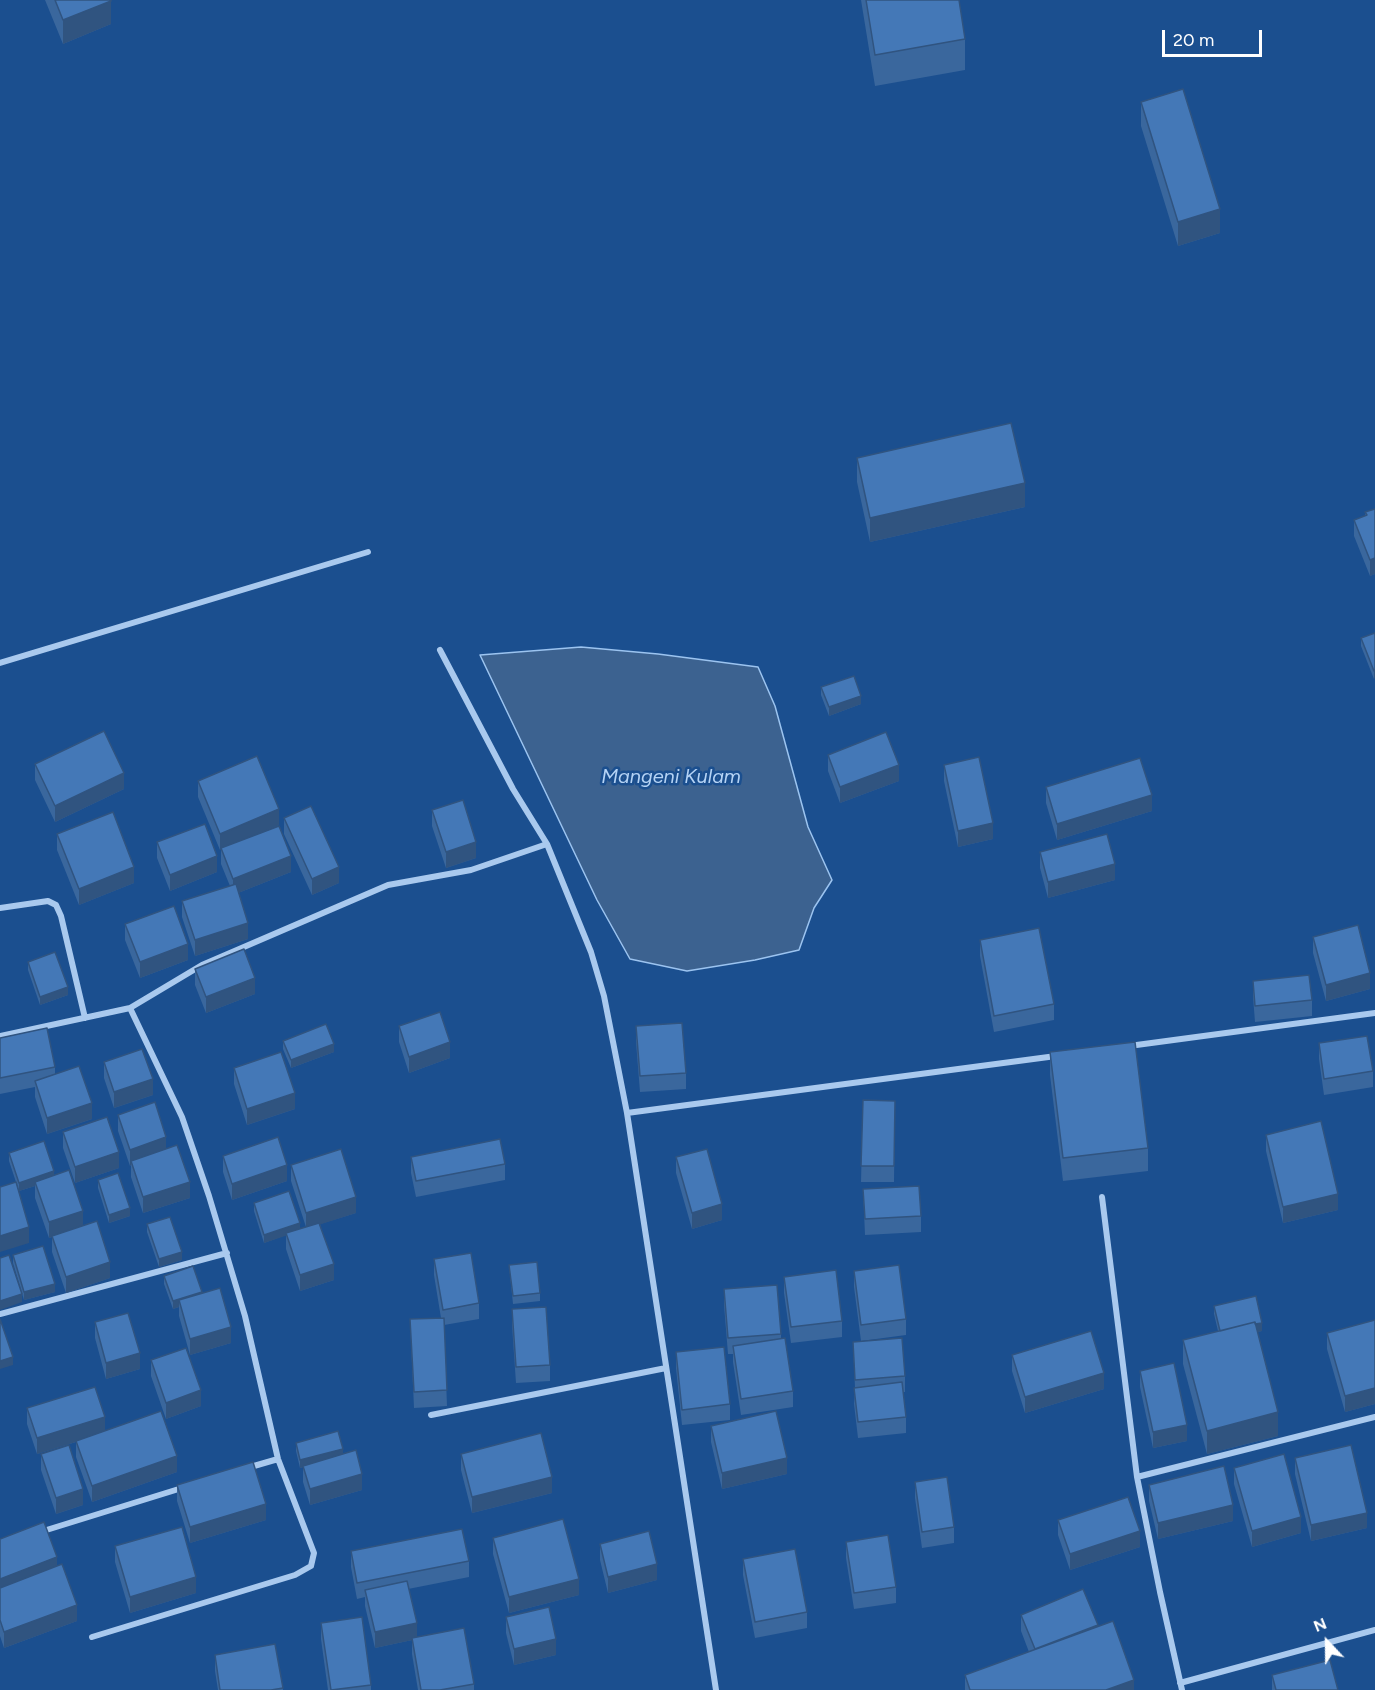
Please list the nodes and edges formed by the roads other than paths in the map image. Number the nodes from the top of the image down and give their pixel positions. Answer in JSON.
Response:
{"nodes":[{"id":1,"x":368,"y":552,"type":"dead end"},
{"id":2,"x":440,"y":650,"type":"dead end"},
{"id":3,"x":0,"y":663,"type":"edge"},
{"id":4,"x":547,"y":844,"type":"junction"},
{"id":5,"x":0,"y":908,"type":"edge"},
{"id":6,"x":130,"y":1008,"type":"junction"},
{"id":7,"x":1375,"y":1012,"type":"edge"},
{"id":8,"x":85,"y":1018,"type":"junction"},
{"id":9,"x":0,"y":1036,"type":"edge"},
{"id":10,"x":1122,"y":1047,"type":"edge"},
{"id":11,"x":1063,"y":1055,"type":"edge"},
{"id":12,"x":627,"y":1113,"type":"junction"},
{"id":13,"x":1102,"y":1197,"type":"dead end"},
{"id":14,"x":227,"y":1253,"type":"junction"},
{"id":15,"x":0,"y":1314,"type":"edge"},
{"id":16,"x":666,"y":1368,"type":"junction"},
{"id":17,"x":431,"y":1415,"type":"dead end"},
{"id":18,"x":1375,"y":1417,"type":"edge"},
{"id":19,"x":278,"y":1459,"type":"junction"},
{"id":20,"x":244,"y":1469,"type":"edge"},
{"id":21,"x":1137,"y":1477,"type":"junction"},
{"id":22,"x":189,"y":1486,"type":"edge"},
{"id":23,"x":33,"y":1534,"type":"edge"},
{"id":24,"x":1375,"y":1630,"type":"edge"},
{"id":25,"x":92,"y":1637,"type":"dead end"},
{"id":26,"x":1181,"y":1687,"type":"edge"},
{"id":27,"x":716,"y":1690,"type":"edge"}],
"edges":[{"from":1,"to":3,"type":"street"},
{"from":2,"to":4,"type":"street"},
{"from":4,"to":6,"type":"street"},
{"from":4,"to":12,"type":"street"},
{"from":5,"to":8,"type":"street"},
{"from":6,"to":8,"type":"street"},
{"from":6,"to":14,"type":"street"},
{"from":7,"to":10,"type":"street"},
{"from":8,"to":9,"type":"street"},
{"from":11,"to":12,"type":"street"},
{"from":12,"to":16,"type":"street"},
{"from":13,"to":21,"type":"street"},
{"from":14,"to":15,"type":"street"},
{"from":14,"to":19,"type":"street"},
{"from":16,"to":17,"type":"street"},
{"from":16,"to":27,"type":"street"},
{"from":18,"to":21,"type":"street"},
{"from":19,"to":20,"type":"street"},
{"from":19,"to":25,"type":"street"},
{"from":21,"to":26,"type":"street"},
{"from":22,"to":23,"type":"street"},
{"from":24,"to":26,"type":"street"}]}
